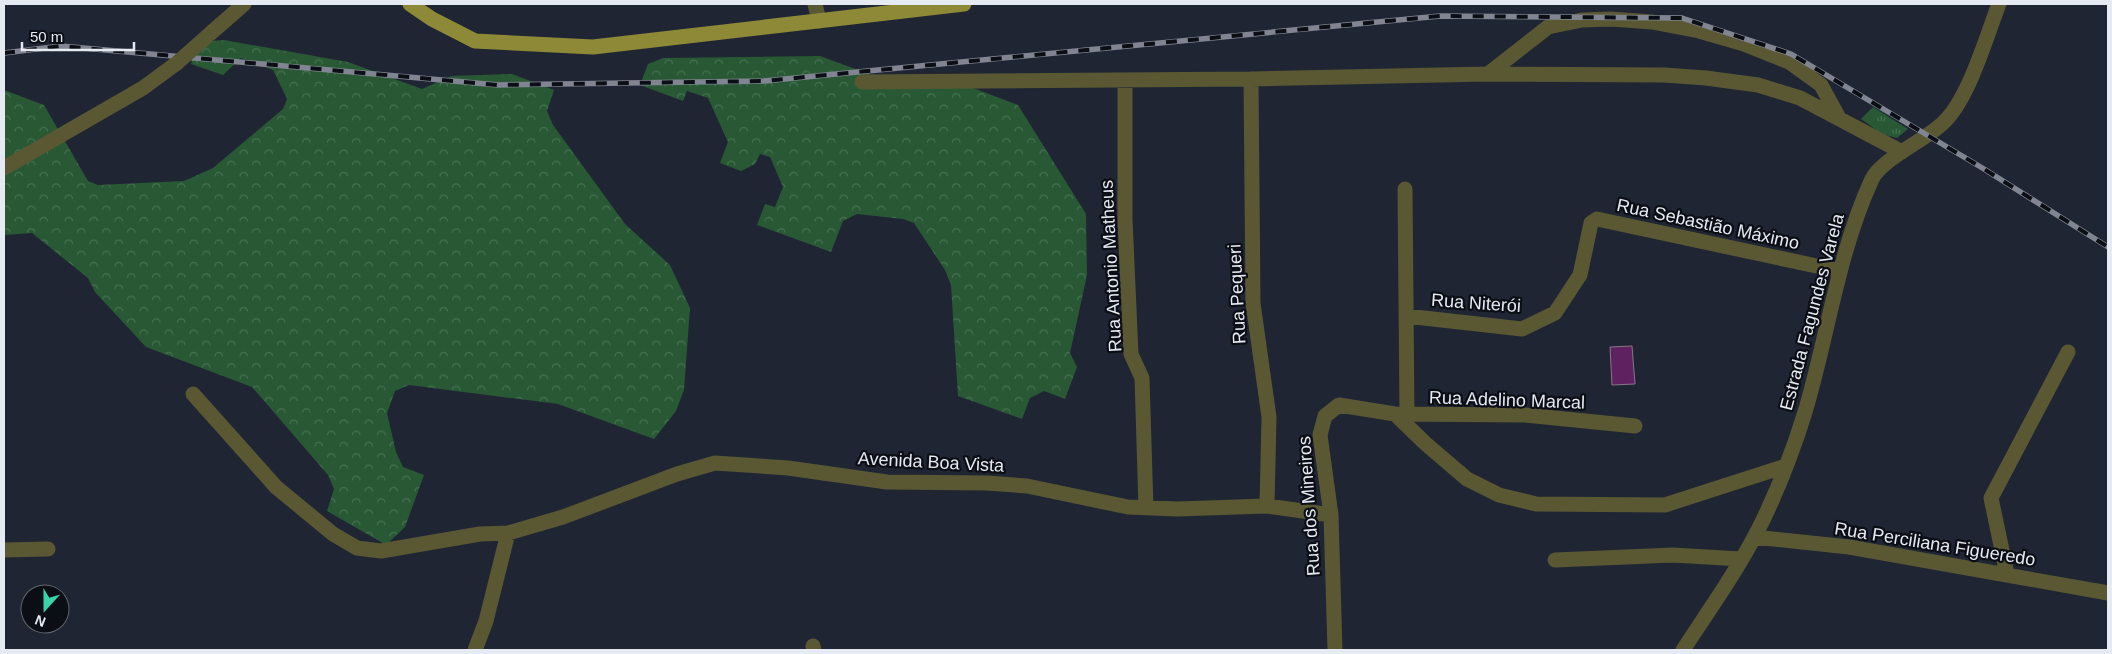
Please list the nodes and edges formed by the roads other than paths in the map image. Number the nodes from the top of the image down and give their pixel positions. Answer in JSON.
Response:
{"nodes":[{"id":1,"x":244,"y":4,"type":"edge"},
{"id":2,"x":410,"y":4,"type":"edge"},
{"id":3,"x":815,"y":4,"type":"edge"},
{"id":4,"x":964,"y":4,"type":"edge"},
{"id":5,"x":1999,"y":4,"type":"edge"},
{"id":6,"x":819,"y":21,"type":"junction"},
{"id":7,"x":1488,"y":74,"type":"junction"},
{"id":8,"x":1252,"y":79,"type":"junction"},
{"id":9,"x":1125,"y":80,"type":"junction"},
{"id":10,"x":862,"y":82,"type":"dead end"},
{"id":11,"x":1838,"y":116,"type":"junction"},
{"id":12,"x":1902,"y":152,"type":"junction"},
{"id":13,"x":4,"y":168,"type":"edge"},
{"id":14,"x":1405,"y":190,"type":"dead end"},
{"id":15,"x":1597,"y":219,"type":"joint"},
{"id":16,"x":1840,"y":271,"type":"junction"},
{"id":17,"x":1406,"y":316,"type":"junction"},
{"id":18,"x":2068,"y":352,"type":"dead end"},
{"id":19,"x":193,"y":394,"type":"dead end"},
{"id":20,"x":1401,"y":414,"type":"junction"},
{"id":21,"x":1635,"y":426,"type":"dead end"},
{"id":22,"x":1786,"y":466,"type":"junction"},
{"id":23,"x":1267,"y":506,"type":"junction"},
{"id":24,"x":1146,"y":508,"type":"junction"},
{"id":25,"x":1331,"y":515,"type":"junction"},
{"id":26,"x":508,"y":533,"type":"junction"},
{"id":27,"x":1754,"y":537,"type":"junction"},
{"id":28,"x":48,"y":549,"type":"dead end"},
{"id":29,"x":4,"y":550,"type":"edge"},
{"id":30,"x":1741,"y":559,"type":"junction"},
{"id":31,"x":1555,"y":560,"type":"dead end"},
{"id":32,"x":2007,"y":574,"type":"junction"},
{"id":33,"x":2108,"y":593,"type":"edge"},
{"id":34,"x":475,"y":650,"type":"edge"},
{"id":35,"x":1334,"y":650,"type":"edge"},
{"id":36,"x":1683,"y":650,"type":"edge"}],
"edges":[{"from":1,"to":13,"type":"street","bridge":true},
{"from":2,"to":6,"type":"main road"},
{"from":3,"to":6,"type":"street"},
{"from":4,"to":6,"type":"main road"},
{"from":5,"to":12,"type":"street","name":"Estrada Fagundes Varela"},
{"from":7,"to":8,"type":"street"},
{"from":7,"to":11,"type":"street"},
{"from":7,"to":11,"type":"street"},
{"from":8,"to":9,"type":"street"},
{"from":8,"to":23,"type":"street","name":"Rua Pequeri"},
{"from":9,"to":10,"type":"street"},
{"from":9,"to":24,"type":"street","name":"Rua Antonio Matheus"},
{"from":11,"to":12,"type":"street"},
{"from":12,"to":16,"type":"street","name":"Estrada Fagundes Varela"},
{"from":14,"to":17,"type":"street","name":"Rua Niterói"},
{"from":15,"to":16,"type":"street","name":"Rua Sebastião Máximo"},
{"from":15,"to":17,"type":"street","name":"Rua Niterói"},
{"from":16,"to":22,"type":"street","name":"Estrada Fagundes Varela"},
{"from":17,"to":20,"type":"street","name":"Rua Niterói"},
{"from":18,"to":32,"type":"street"},
{"from":19,"to":26,"type":"street","name":"Avenida Boa Vista"},
{"from":20,"to":21,"type":"street","name":"Rua Adelino Marcal"},
{"from":20,"to":22,"type":"street"},
{"from":20,"to":25,"type":"street","name":"Rua dos Mineiros"},
{"from":22,"to":27,"type":"street","name":"Estrada Fagundes Varela"},
{"from":23,"to":24,"type":"street","name":"Avenida Boa Vista"},
{"from":23,"to":25,"type":"street","name":"Avenida Boa Vista"},
{"from":24,"to":26,"type":"street","name":"Avenida Boa Vista"},
{"from":25,"to":35,"type":"street","name":"Rua dos Mineiros"},
{"from":26,"to":34,"type":"street"},
{"from":27,"to":30,"type":"street","name":"Estrada Fagundes Varela"},
{"from":27,"to":32,"type":"street","name":"Rua Perciliana Figueredo"},
{"from":28,"to":29,"type":"street"},
{"from":30,"to":31,"type":"street"},
{"from":30,"to":36,"type":"street","name":"Estrada Fagundes Varela"},
{"from":32,"to":33,"type":"street","name":"Rua Perciliana Figueredo"}]}
